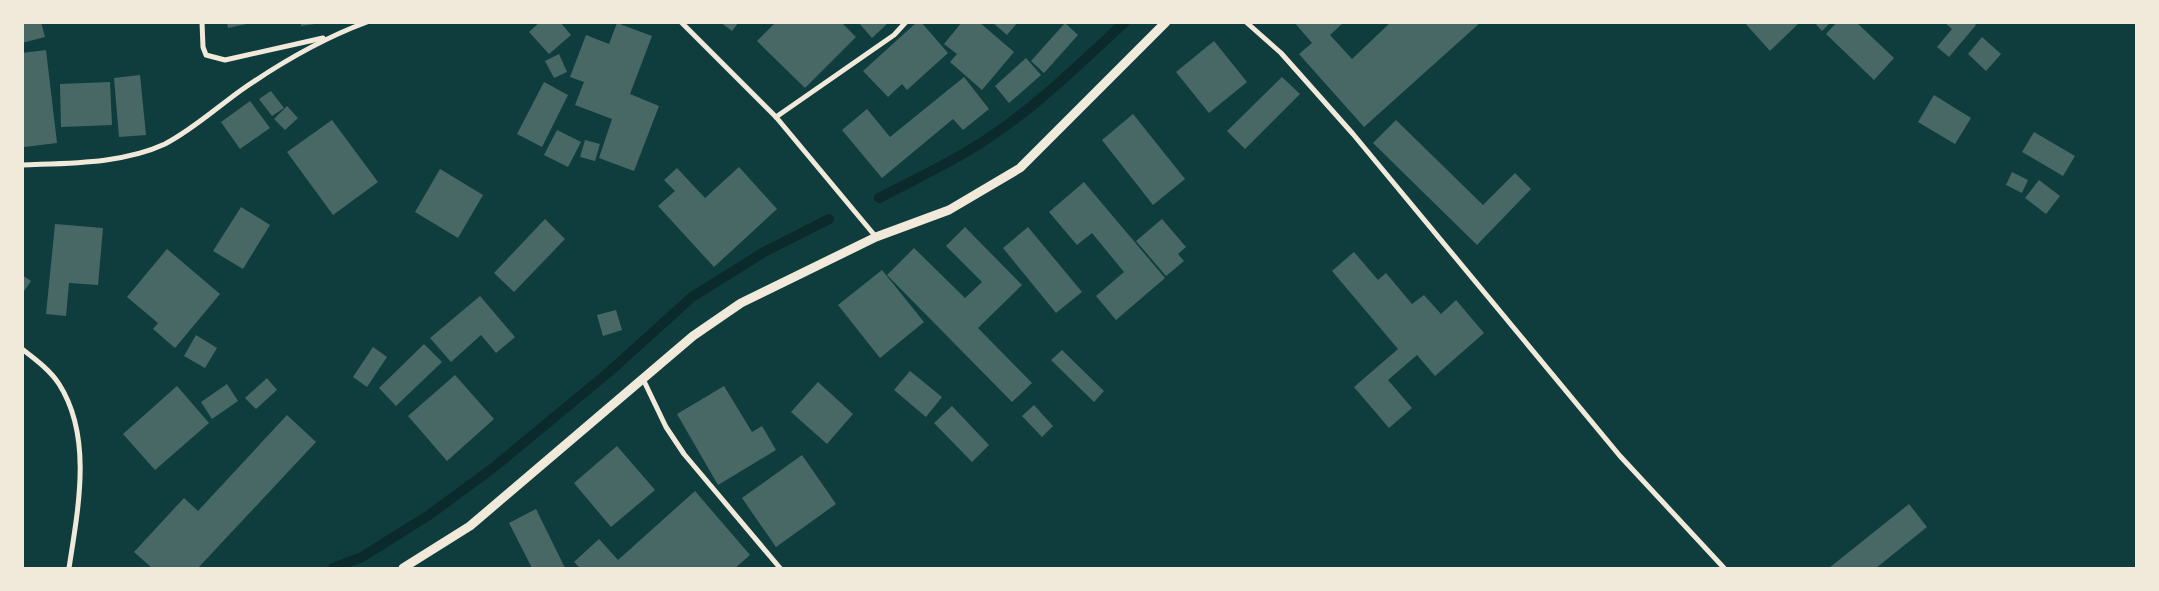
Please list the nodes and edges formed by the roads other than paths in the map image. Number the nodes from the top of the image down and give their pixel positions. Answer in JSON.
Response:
{"nodes":[{"id":1,"x":202,"y":22,"type":"edge"},
{"id":2,"x":367,"y":22,"type":"edge"},
{"id":3,"x":681,"y":22,"type":"edge"},
{"id":4,"x":906,"y":22,"type":"edge"},
{"id":5,"x":1166,"y":22,"type":"edge"},
{"id":6,"x":1246,"y":22,"type":"edge"},
{"id":7,"x":329,"y":37,"type":"junction"},
{"id":8,"x":776,"y":118,"type":"junction"},
{"id":9,"x":22,"y":165,"type":"edge"},
{"id":10,"x":876,"y":237,"type":"junction"},
{"id":11,"x":22,"y":349,"type":"edge"},
{"id":12,"x":643,"y":379,"type":"junction"},
{"id":13,"x":69,"y":568,"type":"edge"},
{"id":14,"x":403,"y":568,"type":"edge"},
{"id":15,"x":780,"y":568,"type":"edge"},
{"id":16,"x":1724,"y":568,"type":"edge"}],
"edges":[{"from":1,"to":7,"type":"street"},
{"from":2,"to":7,"type":"street"},
{"from":3,"to":8,"type":"street"},
{"from":4,"to":8,"type":"street"},
{"from":5,"to":10,"type":"street"},
{"from":6,"to":16,"type":"street"},
{"from":7,"to":9,"type":"street"},
{"from":8,"to":10,"type":"street"},
{"from":10,"to":12,"type":"street"},
{"from":11,"to":13,"type":"street"},
{"from":12,"to":14,"type":"street"},
{"from":12,"to":15,"type":"street"}]}
